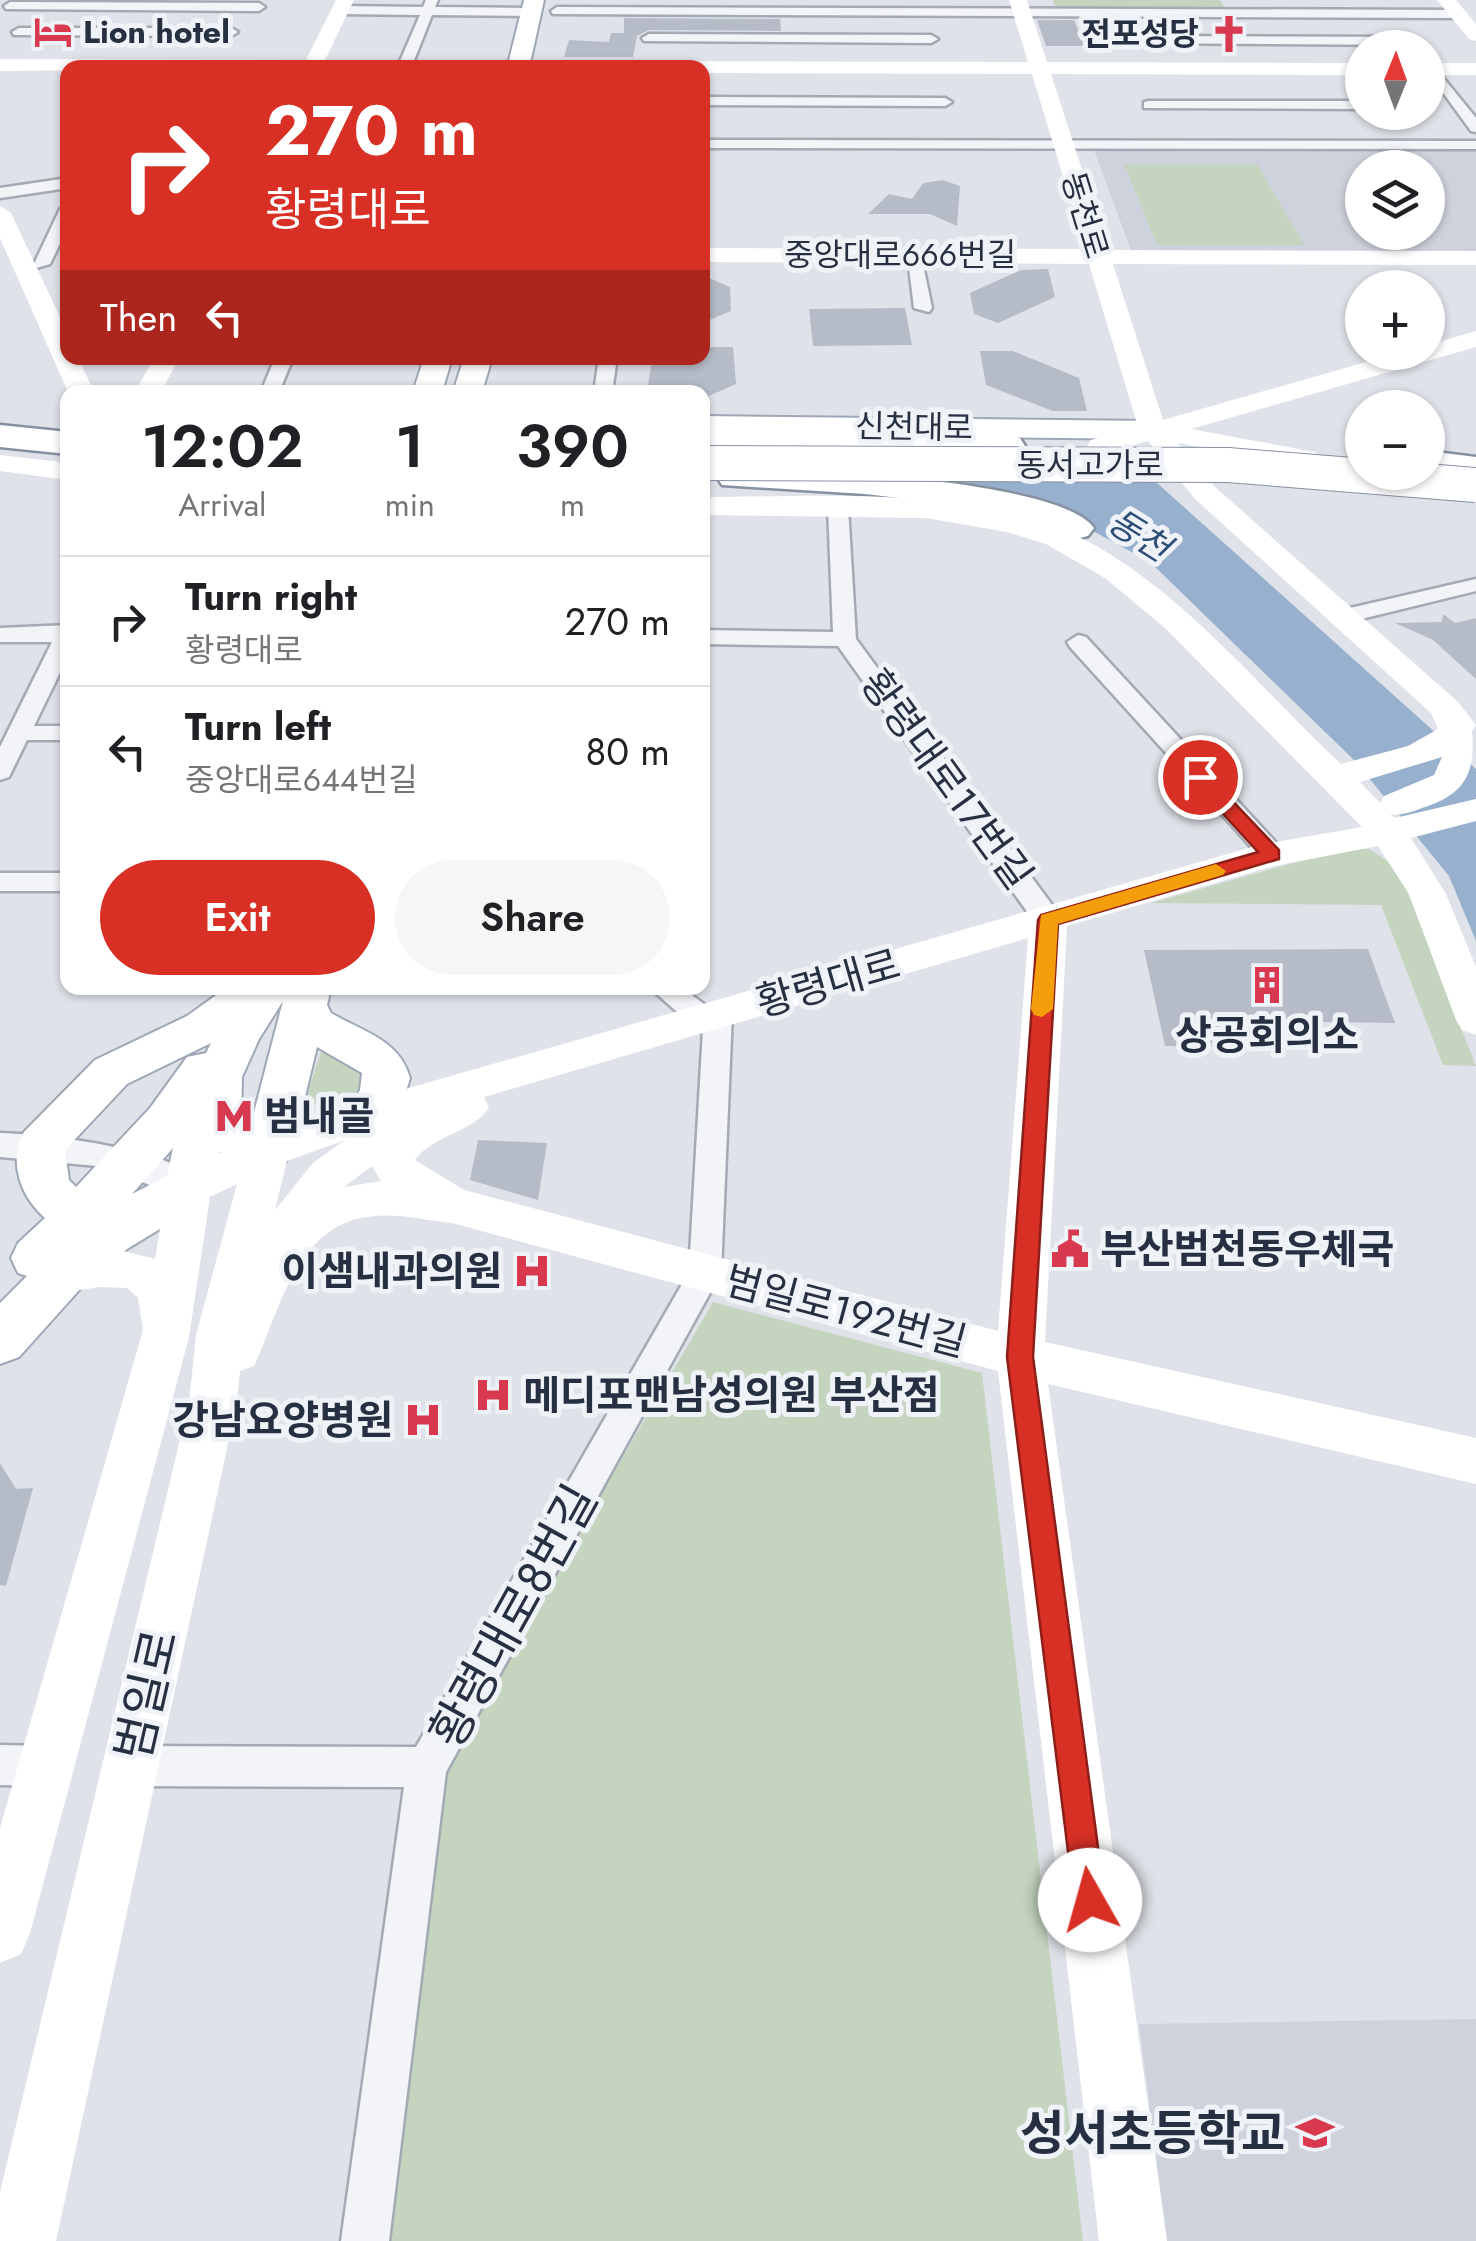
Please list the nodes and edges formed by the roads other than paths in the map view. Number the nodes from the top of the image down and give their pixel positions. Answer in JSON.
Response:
{"nodes":[{"id":1,"x":1238,"y":0,"type":"edge"},
{"id":2,"x":1380,"y":0,"type":"edge"},
{"id":3,"x":12,"y":3,"type":"edge"},
{"id":4,"x":174,"y":3,"type":"edge"},
{"id":5,"x":127,"y":4,"type":"edge"},
{"id":6,"x":262,"y":4,"type":"edge"},
{"id":7,"x":342,"y":5,"type":"edge"},
{"id":8,"x":430,"y":5,"type":"edge"},
{"id":9,"x":532,"y":6,"type":"edge"},
{"id":10,"x":653,"y":6,"type":"edge"},
{"id":11,"x":1020,"y":7,"type":"edge"},
{"id":12,"x":1452,"y":7,"type":"edge"},
{"id":13,"x":795,"y":8,"type":"edge"},
{"id":14,"x":926,"y":13,"type":"junction"},
{"id":15,"x":1120,"y":14,"type":"junction"},
{"id":16,"x":1246,"y":14,"type":"junction"},
{"id":17,"x":1390,"y":14,"type":"junction"},
{"id":18,"x":1402,"y":30,"type":"edge"},
{"id":19,"x":18,"y":32,"type":"junction"},
{"id":20,"x":231,"y":32,"type":"junction"},
{"id":21,"x":1476,"y":35,"type":"edge"},
{"id":22,"x":552,"y":37,"type":"edge"},
{"id":23,"x":1130,"y":37,"type":"junction"},
{"id":24,"x":649,"y":38,"type":"junction"},
{"id":25,"x":792,"y":39,"type":"junction"},
{"id":26,"x":931,"y":39,"type":"junction"},
{"id":27,"x":1262,"y":40,"type":"junction"},
{"id":28,"x":1345,"y":42,"type":"edge"},
{"id":29,"x":187,"y":60,"type":"edge"},
{"id":30,"x":315,"y":60,"type":"edge"},
{"id":31,"x":407,"y":60,"type":"edge"},
{"id":32,"x":520,"y":60,"type":"edge"},
{"id":33,"x":624,"y":60,"type":"edge"},
{"id":34,"x":647,"y":60,"type":"edge"},
{"id":35,"x":3,"y":65,"type":"edge"},
{"id":36,"x":34,"y":65,"type":"junction"},
{"id":37,"x":60,"y":65,"type":"edge"},
{"id":38,"x":710,"y":67,"type":"edge"},
{"id":39,"x":793,"y":68,"type":"junction"},
{"id":40,"x":938,"y":68,"type":"junction"},
{"id":41,"x":1040,"y":68,"type":"junction"},
{"id":42,"x":1139,"y":68,"type":"junction"},
{"id":43,"x":1445,"y":68,"type":"edge"},
{"id":44,"x":1476,"y":70,"type":"edge"},
{"id":45,"x":1345,"y":79,"type":"edge"},
{"id":46,"x":1445,"y":95,"type":"edge"},
{"id":47,"x":710,"y":101,"type":"edge"},
{"id":48,"x":794,"y":102,"type":"junction"},
{"id":49,"x":1345,"y":105,"type":"edge"},
{"id":50,"x":1300,"y":106,"type":"junction"},
{"id":51,"x":950,"y":123,"type":"junction"},
{"id":52,"x":1158,"y":124,"type":"junction"},
{"id":53,"x":1476,"y":128,"type":"edge"},
{"id":54,"x":796,"y":133,"type":"junction"},
{"id":55,"x":710,"y":143,"type":"edge"},
{"id":56,"x":1064,"y":144,"type":"junction"},
{"id":57,"x":1476,"y":144,"type":"edge"},
{"id":58,"x":60,"y":184,"type":"edge"},
{"id":59,"x":0,"y":193,"type":"edge"},
{"id":60,"x":0,"y":213,"type":"edge"},
{"id":61,"x":60,"y":222,"type":"edge"},
{"id":62,"x":710,"y":254,"type":"edge"},
{"id":63,"x":913,"y":255,"type":"junction"},
{"id":64,"x":1098,"y":256,"type":"junction"},
{"id":65,"x":1476,"y":258,"type":"edge"},
{"id":66,"x":60,"y":261,"type":"edge"},
{"id":67,"x":33,"y":265,"type":"junction"},
{"id":68,"x":923,"y":308,"type":"dead end"},
{"id":69,"x":60,"y":336,"type":"edge"},
{"id":70,"x":1476,"y":339,"type":"edge"},
{"id":71,"x":710,"y":425,"type":"edge"},
{"id":72,"x":1153,"y":430,"type":"junction"},
{"id":73,"x":8,"y":439,"type":"edge"},
{"id":74,"x":60,"y":440,"type":"edge"},
{"id":75,"x":710,"y":444,"type":"edge"},
{"id":76,"x":1007,"y":446,"type":"joint"},
{"id":77,"x":1102,"y":446,"type":"junction"},
{"id":78,"x":60,"y":453,"type":"edge"},
{"id":79,"x":710,"y":453,"type":"edge"},
{"id":80,"x":1345,"y":461,"type":"edge"},
{"id":81,"x":1345,"y":461,"type":"edge"},
{"id":82,"x":1179,"y":462,"type":"junction"},
{"id":83,"x":0,"y":463,"type":"edge"},
{"id":84,"x":710,"y":463,"type":"edge"},
{"id":85,"x":1445,"y":469,"type":"edge"},
{"id":86,"x":0,"y":473,"type":"edge"},
{"id":87,"x":1476,"y":473,"type":"edge"},
{"id":88,"x":60,"y":474,"type":"edge"},
{"id":89,"x":60,"y":475,"type":"edge"},
{"id":90,"x":710,"y":476,"type":"edge"},
{"id":91,"x":1476,"y":489,"type":"edge"},
{"id":92,"x":710,"y":506,"type":"edge"},
{"id":93,"x":838,"y":507,"type":"junction"},
{"id":94,"x":1075,"y":528,"type":"joint"},
{"id":95,"x":1476,"y":586,"type":"edge"},
{"id":96,"x":1345,"y":616,"type":"junction"},
{"id":97,"x":60,"y":634,"type":"edge"},
{"id":98,"x":0,"y":636,"type":"edge"},
{"id":99,"x":710,"y":637,"type":"edge"},
{"id":100,"x":846,"y":638,"type":"junction"},
{"id":101,"x":1078,"y":642,"type":"dead end"},
{"id":102,"x":60,"y":648,"type":"edge"},
{"id":103,"x":1240,"y":686,"type":"junction"},
{"id":104,"x":1460,"y":730,"type":"edge"},
{"id":105,"x":19,"y":733,"type":"junction"},
{"id":106,"x":60,"y":734,"type":"edge"},
{"id":107,"x":0,"y":772,"type":"edge"},
{"id":108,"x":1342,"y":774,"type":"junction"},
{"id":109,"x":1476,"y":810,"type":"edge"},
{"id":110,"x":1377,"y":822,"type":"junction"},
{"id":111,"x":1272,"y":854,"type":"junction"},
{"id":112,"x":60,"y":877,"type":"edge"},
{"id":113,"x":0,"y":882,"type":"edge"},
{"id":114,"x":1048,"y":920,"type":"junction"},
{"id":115,"x":274,"y":995,"type":"edge"},
{"id":116,"x":675,"y":995,"type":"edge"},
{"id":117,"x":710,"y":1017,"type":"junction"},
{"id":118,"x":1476,"y":1020,"type":"edge"},
{"id":119,"x":561,"y":1059,"type":"junction"},
{"id":120,"x":220,"y":1070,"type":"junction"},
{"id":121,"x":432,"y":1122,"type":"junction"},
{"id":122,"x":369,"y":1130,"type":"junction"},
{"id":123,"x":21,"y":1145,"type":"edge"},
{"id":124,"x":268,"y":1150,"type":"junction"},
{"id":125,"x":134,"y":1162,"type":"junction"},
{"id":126,"x":189,"y":1187,"type":"junction"},
{"id":127,"x":452,"y":1205,"type":"junction"},
{"id":128,"x":65,"y":1206,"type":"junction"},
{"id":129,"x":257,"y":1253,"type":"junction"},
{"id":130,"x":704,"y":1273,"type":"junction"},
{"id":131,"x":59,"y":1274,"type":"junction"},
{"id":132,"x":0,"y":1296,"type":"edge"},
{"id":133,"x":165,"y":1336,"type":"junction"},
{"id":134,"x":0,"y":1341,"type":"edge"},
{"id":135,"x":1020,"y":1357,"type":"junction"},
{"id":136,"x":1476,"y":1461,"type":"edge"},
{"id":137,"x":24,"y":1766,"type":"edge"},
{"id":138,"x":130,"y":1766,"type":"junction"},
{"id":139,"x":427,"y":1767,"type":"junction"},
{"id":140,"x":0,"y":1933,"type":"edge"},
{"id":141,"x":22,"y":2241,"type":"edge"},
{"id":142,"x":365,"y":2241,"type":"edge"},
{"id":143,"x":1133,"y":2241,"type":"edge"}],
"edges":[{"from":1,"to":16,"type":"street"},
{"from":2,"to":17,"type":"street"},
{"from":3,"to":5,"type":"street"},
{"from":3,"to":19,"type":"street"},
{"from":4,"to":5,"type":"street"},
{"from":4,"to":6,"type":"street"},
{"from":6,"to":20,"type":"street"},
{"from":7,"to":8,"type":"street"},
{"from":7,"to":30,"type":"street"},
{"from":8,"to":9,"type":"street"},
{"from":8,"to":31,"type":"street"},
{"from":9,"to":32,"type":"main road"},
{"from":10,"to":13,"type":"street"},
{"from":10,"to":22,"type":"street"},
{"from":10,"to":24,"type":"street"},
{"from":11,"to":14,"type":"street"},
{"from":11,"to":15,"type":"street"},
{"from":11,"to":41,"type":"street","name":"동천로"},
{"from":12,"to":17,"type":"street"},
{"from":12,"to":21,"type":"street"},
{"from":13,"to":14,"type":"street"},
{"from":13,"to":25,"type":"street"},
{"from":14,"to":26,"type":"street"},
{"from":15,"to":16,"type":"street"},
{"from":15,"to":23,"type":"street"},
{"from":16,"to":17,"type":"street"},
{"from":16,"to":27,"type":"street"},
{"from":17,"to":18,"type":"street"},
{"from":19,"to":20,"type":"street"},
{"from":19,"to":36,"type":"street"},
{"from":20,"to":29,"type":"street"},
{"from":22,"to":33,"type":"street"},
{"from":23,"to":27,"type":"street"},
{"from":23,"to":42,"type":"street"},
{"from":24,"to":25,"type":"street"},
{"from":24,"to":34,"type":"street"},
{"from":25,"to":26,"type":"street"},
{"from":25,"to":39,"type":"street"},
{"from":26,"to":40,"type":"street"},
{"from":27,"to":28,"type":"street"},
{"from":27,"to":50,"type":"street"},
{"from":35,"to":36,"type":"street"},
{"from":36,"to":37,"type":"street"},
{"from":38,"to":39,"type":"street"},
{"from":39,"to":40,"type":"street"},
{"from":39,"to":48,"type":"street"},
{"from":40,"to":41,"type":"street"},
{"from":40,"to":51,"type":"street"},
{"from":41,"to":42,"type":"street"},
{"from":41,"to":56,"type":"street","name":"동천로"},
{"from":42,"to":50,"type":"street"},
{"from":42,"to":52,"type":"street"},
{"from":43,"to":44,"type":"street"},
{"from":45,"to":50,"type":"street"},
{"from":46,"to":53,"type":"street"},
{"from":47,"to":48,"type":"street"},
{"from":48,"to":51,"type":"street"},
{"from":48,"to":54,"type":"street"},
{"from":49,"to":50,"type":"street"},
{"from":50,"to":52,"type":"street"},
{"from":50,"to":52,"type":"street"},
{"from":50,"to":57,"type":"street"},
{"from":51,"to":54,"type":"street"},
{"from":51,"to":56,"type":"street"},
{"from":52,"to":56,"type":"street"},
{"from":54,"to":55,"type":"street"},
{"from":56,"to":64,"type":"street","name":"동천로"},
{"from":58,"to":59,"type":"street"},
{"from":60,"to":67,"type":"street"},
{"from":61,"to":67,"type":"street"},
{"from":62,"to":63,"type":"street","name":"중앙대로666번길"},
{"from":63,"to":64,"type":"street","name":"중앙대로666번길"},
{"from":63,"to":68,"type":"street"},
{"from":64,"to":65,"type":"street","name":"중앙대로666번길"},
{"from":64,"to":72,"type":"street","name":"동천로"},
{"from":66,"to":67,"type":"street"},
{"from":67,"to":69,"type":"street"},
{"from":70,"to":72,"type":"street"},
{"from":71,"to":72,"type":"main road","name":"신천대로"},
{"from":72,"to":77,"type":"street"},
{"from":72,"to":80,"type":"street","name":"신천대로"},
{"from":72,"to":82,"type":"street"},
{"from":73,"to":74,"type":"highway"},
{"from":73,"to":78,"type":"highway"},
{"from":75,"to":76,"type":"highway"},
{"from":76,"to":77,"type":"main road"},
{"from":77,"to":82,"type":"street"},
{"from":79,"to":81,"type":"highway","name":"동서고가로"},
{"from":82,"to":91,"type":"street"},
{"from":82,"to":96,"type":"street"},
{"from":83,"to":88,"type":"street"},
{"from":84,"to":91,"type":"highway","bridge":true},
{"from":85,"to":87,"type":"highway"},
{"from":86,"to":89,"type":"street"},
{"from":90,"to":94,"type":"highway"},
{"from":92,"to":93,"type":"street"},
{"from":93,"to":100,"type":"street","name":"황령대로17번길"},
{"from":93,"to":103,"type":"street"},
{"from":94,"to":103,"type":"street"},
{"from":95,"to":96,"type":"street"},
{"from":96,"to":104,"type":"street"},
{"from":97,"to":98,"type":"street"},
{"from":99,"to":100,"type":"street","name":"황령대로17번길"},
{"from":100,"to":114,"type":"street","name":"황령대로17번길"},
{"from":101,"to":111,"type":"street"},
{"from":102,"to":105,"type":"street"},
{"from":103,"to":108,"type":"street"},
{"from":104,"to":108,"type":"street"},
{"from":104,"to":110,"type":"street"},
{"from":105,"to":106,"type":"street"},
{"from":105,"to":107,"type":"street"},
{"from":108,"to":110,"type":"street"},
{"from":109,"to":110,"type":"street","name":"황령대로"},
{"from":110,"to":111,"type":"street","name":"황령대로"},
{"from":110,"to":118,"type":"street"},
{"from":111,"to":114,"type":"street","name":"황령대로"},
{"from":112,"to":113,"type":"street"},
{"from":114,"to":117,"type":"street","name":"황령대로"},
{"from":114,"to":135,"type":"street"},
{"from":115,"to":120,"type":"main road"},
{"from":115,"to":122,"type":"main road"},
{"from":115,"to":123,"type":"main road"},
{"from":115,"to":124,"type":"main road"},
{"from":115,"to":125,"type":"main road"},
{"from":116,"to":117,"type":"street"},
{"from":117,"to":119,"type":"street","name":"황령대로"},
{"from":117,"to":130,"type":"street","name":"황령대로8번길"},
{"from":119,"to":121,"type":"street"},
{"from":119,"to":122,"type":"street","name":"황령대로"},
{"from":120,"to":124,"type":"main road"},
{"from":120,"to":126,"type":"main road"},
{"from":121,"to":122,"type":"street"},
{"from":121,"to":127,"type":"street"},
{"from":122,"to":124,"type":"street","name":"황령대로"},
{"from":122,"to":129,"type":"street"},
{"from":123,"to":125,"type":"street"},
{"from":123,"to":128,"type":"main road"},
{"from":124,"to":126,"type":"street","name":"황령대로"},
{"from":124,"to":129,"type":"street","name":"범일로"},
{"from":125,"to":126,"type":"street"},
{"from":125,"to":128,"type":"main road"},
{"from":126,"to":131,"type":"main road"},
{"from":126,"to":133,"type":"street","name":"범일로"},
{"from":127,"to":129,"type":"street"},
{"from":127,"to":130,"type":"street","name":"범일로192번길"},
{"from":128,"to":132,"type":"main road"},
{"from":129,"to":138,"type":"street","name":"범일로"},
{"from":130,"to":135,"type":"street","name":"범일로192번길"},
{"from":130,"to":139,"type":"street","name":"황령대로8번길"},
{"from":131,"to":133,"type":"street"},
{"from":131,"to":134,"type":"main road"},
{"from":133,"to":137,"type":"street","name":"범일로"},
{"from":135,"to":136,"type":"street","name":"범일로192번길"},
{"from":135,"to":143,"type":"street"},
{"from":137,"to":140,"type":"street","name":"범일로"},
{"from":138,"to":139,"type":"street"},
{"from":138,"to":141,"type":"street","name":"범일로"},
{"from":139,"to":142,"type":"street","name":"황령대로8번길"}]}
